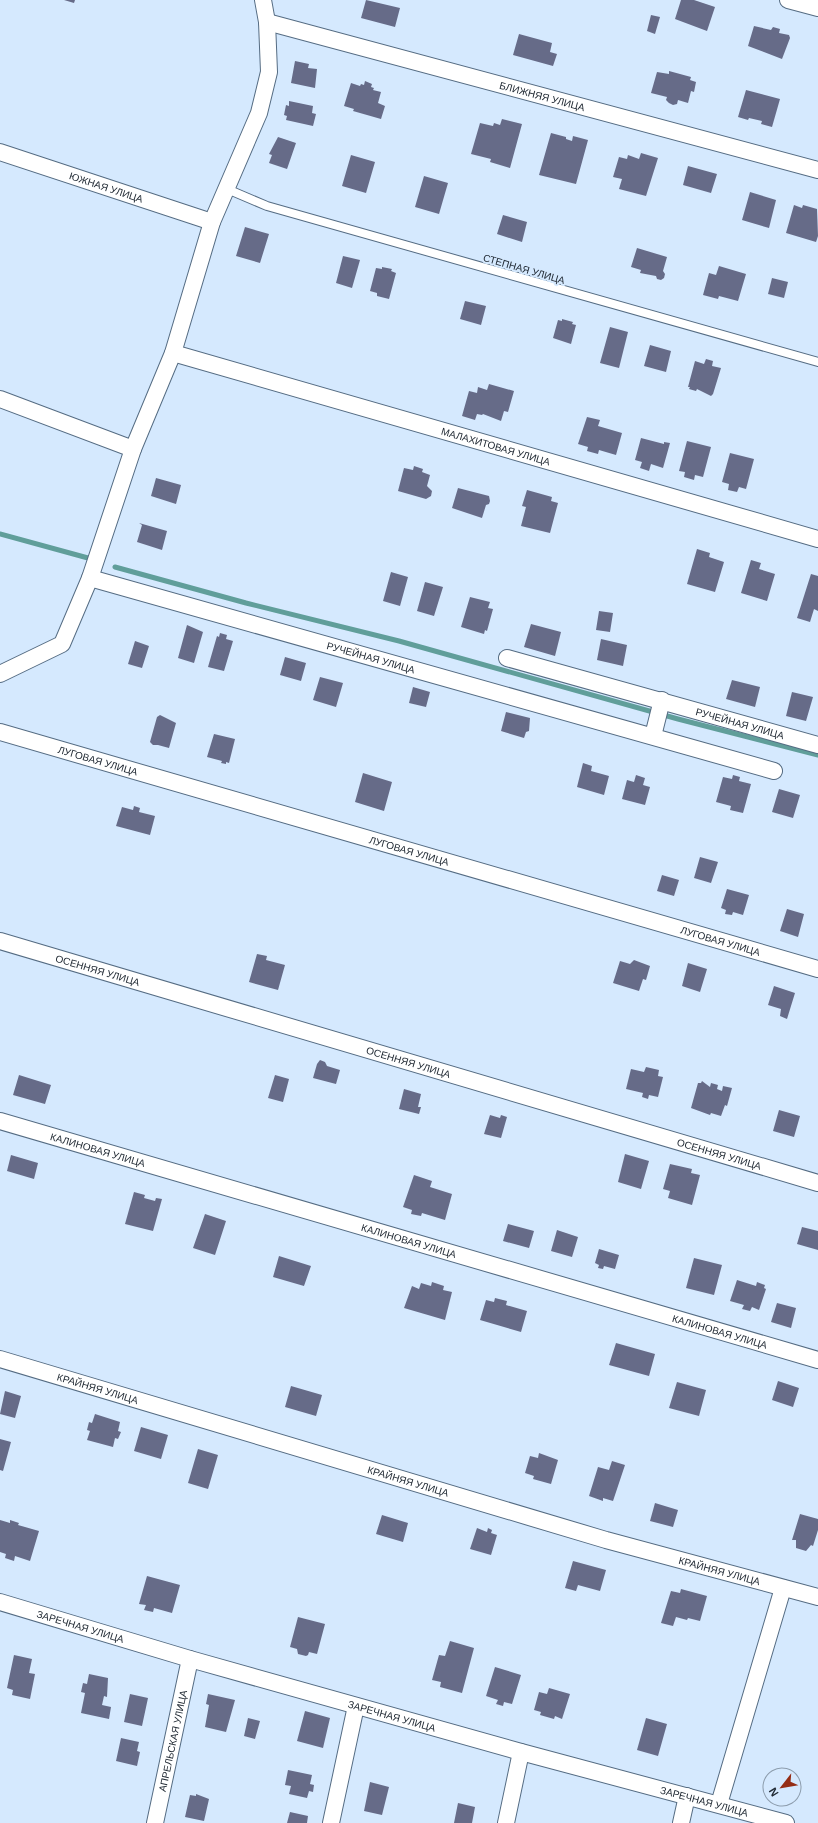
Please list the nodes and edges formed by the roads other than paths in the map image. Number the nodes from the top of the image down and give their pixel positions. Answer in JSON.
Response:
{"nodes":[{"id":1,"x":263,"y":0,"type":"edge"},
{"id":2,"x":788,"y":0,"type":"edge"},
{"id":3,"x":818,"y":8,"type":"edge"},
{"id":4,"x":267,"y":22,"type":"junction"},
{"id":5,"x":0,"y":152,"type":"edge"},
{"id":6,"x":818,"y":170,"type":"edge"},
{"id":7,"x":227,"y":189,"type":"junction"},
{"id":8,"x":212,"y":222,"type":"junction"},
{"id":9,"x":173,"y":353,"type":"junction"},
{"id":10,"x":818,"y":362,"type":"edge"},
{"id":11,"x":0,"y":399,"type":"edge"},
{"id":12,"x":133,"y":449,"type":"junction"},
{"id":13,"x":818,"y":539,"type":"edge"},
{"id":14,"x":90,"y":578,"type":"junction"},
{"id":15,"x":506,"y":658,"type":"dead end"},
{"id":16,"x":0,"y":674,"type":"edge"},
{"id":17,"x":662,"y":700,"type":"junction"},
{"id":18,"x":0,"y":732,"type":"edge"},
{"id":19,"x":652,"y":736,"type":"junction"},
{"id":20,"x":818,"y":744,"type":"edge"},
{"id":21,"x":774,"y":771,"type":"dead end"},
{"id":22,"x":0,"y":941,"type":"edge"},
{"id":23,"x":818,"y":969,"type":"edge"},
{"id":24,"x":0,"y":1120,"type":"edge"},
{"id":25,"x":818,"y":1182,"type":"edge"},
{"id":26,"x":0,"y":1359,"type":"edge"},
{"id":27,"x":818,"y":1360,"type":"edge"},
{"id":28,"x":783,"y":1588,"type":"junction"},
{"id":29,"x":818,"y":1597,"type":"edge"},
{"id":30,"x":0,"y":1602,"type":"edge"},
{"id":31,"x":190,"y":1659,"type":"junction"},
{"id":32,"x":356,"y":1706,"type":"junction"},
{"id":33,"x":521,"y":1752,"type":"junction"},
{"id":34,"x":687,"y":1796,"type":"junction"},
{"id":35,"x":719,"y":1804,"type":"junction"},
{"id":36,"x":155,"y":1823,"type":"edge"},
{"id":37,"x":331,"y":1823,"type":"edge"},
{"id":38,"x":506,"y":1823,"type":"edge"},
{"id":39,"x":682,"y":1823,"type":"edge"},
{"id":40,"x":786,"y":1823,"type":"edge"}],
"edges":[{"from":1,"to":4,"type":"street"},
{"from":2,"to":3,"type":"street"},
{"from":4,"to":6,"type":"street","name":"БЛИЖНЯЯ УЛИЦА"},
{"from":4,"to":7,"type":"street"},
{"from":5,"to":8,"type":"street","name":"ЮЖНАЯ УЛИЦА"},
{"from":7,"to":8,"type":"street"},
{"from":7,"to":10,"type":"lane","name":"СТЕПНАЯ УЛИЦА"},
{"from":8,"to":9,"type":"street"},
{"from":9,"to":12,"type":"street"},
{"from":9,"to":13,"type":"street","name":"МАЛАХИТОВАЯ УЛИЦА"},
{"from":11,"to":12,"type":"street"},
{"from":12,"to":14,"type":"street"},
{"from":14,"to":16,"type":"street"},
{"from":14,"to":19,"type":"street","name":"РУЧЕЙНАЯ УЛИЦА"},
{"from":15,"to":17,"type":"street","name":"РУЧЕЙНАЯ УЛИЦА"},
{"from":17,"to":19,"type":"street"},
{"from":17,"to":20,"type":"street","name":"РУЧЕЙНАЯ УЛИЦА"},
{"from":18,"to":23,"type":"street","name":"ЛУГОВАЯ УЛИЦА"},
{"from":19,"to":21,"type":"street","name":"РУЧЕЙНАЯ УЛИЦА"},
{"from":22,"to":25,"type":"street","name":"ОСЕННЯЯ УЛИЦА"},
{"from":24,"to":27,"type":"street","name":"КАЛИНОВАЯ УЛИЦА"},
{"from":26,"to":28,"type":"street","name":"КРАЙНЯЯ УЛИЦА"},
{"from":28,"to":29,"type":"street","name":"КРАЙНЯЯ УЛИЦА"},
{"from":28,"to":35,"type":"street"},
{"from":30,"to":31,"type":"street","name":"ЗАРЕЧНАЯ УЛИЦА"},
{"from":31,"to":32,"type":"street","name":"ЗАРЕЧНАЯ УЛИЦА"},
{"from":31,"to":36,"type":"street","name":"АПРЕЛЬСКАЯ УЛИЦА"},
{"from":32,"to":33,"type":"street","name":"ЗАРЕЧНАЯ УЛИЦА"},
{"from":32,"to":37,"type":"street"},
{"from":33,"to":34,"type":"street","name":"ЗАРЕЧНАЯ УЛИЦА"},
{"from":33,"to":38,"type":"street"},
{"from":34,"to":35,"type":"street","name":"ЗАРЕЧНАЯ УЛИЦА"},
{"from":34,"to":39,"type":"street"},
{"from":35,"to":40,"type":"street","name":"ЗАРЕЧНАЯ УЛИЦА"}]}
